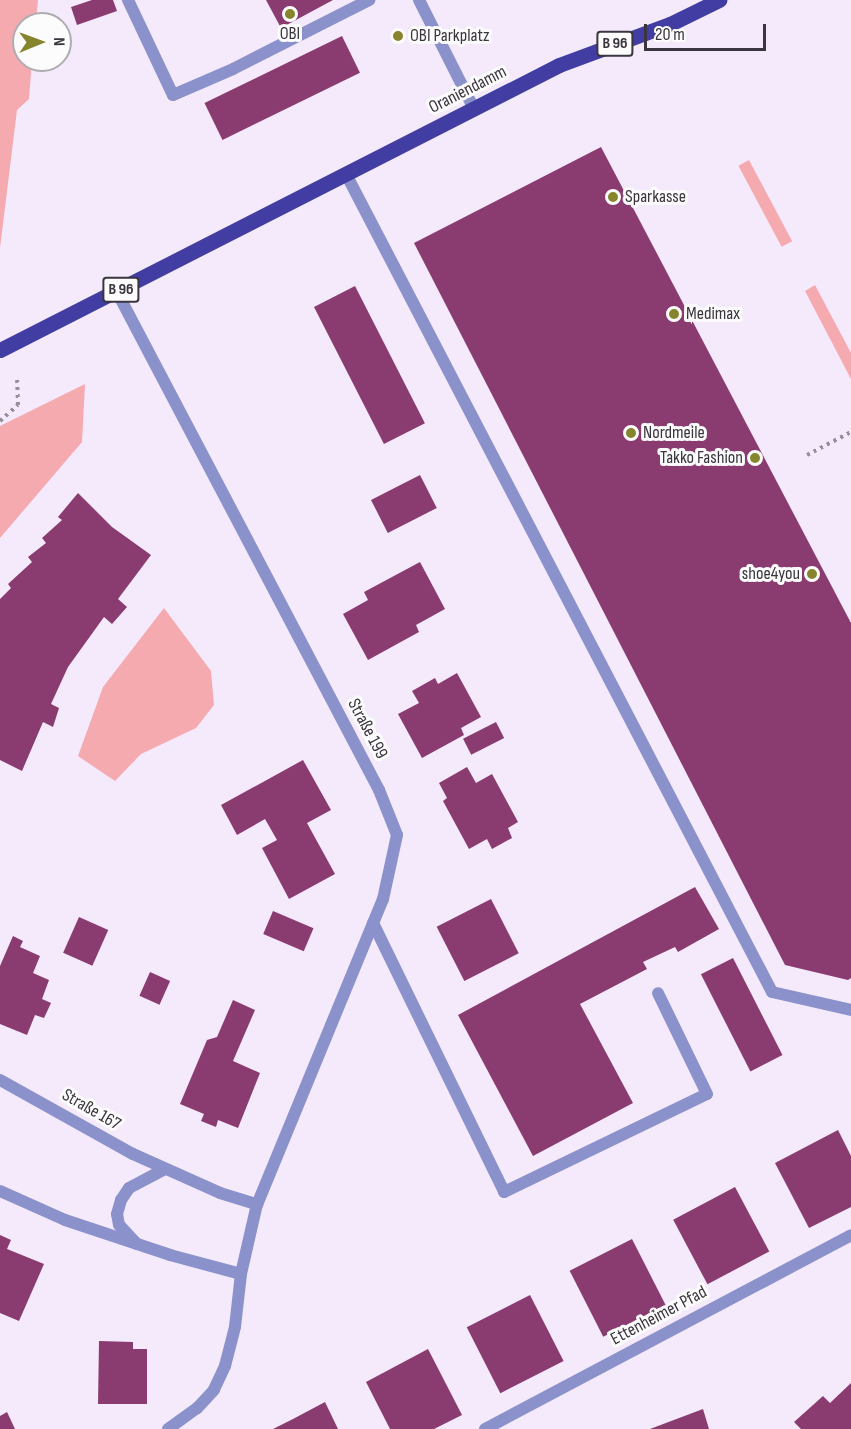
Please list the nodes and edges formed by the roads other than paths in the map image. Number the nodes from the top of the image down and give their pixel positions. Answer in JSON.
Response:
{"nodes":[{"id":1,"x":128,"y":0,"type":"edge"},
{"id":2,"x":369,"y":0,"type":"edge"},
{"id":3,"x":419,"y":0,"type":"edge"},
{"id":4,"x":719,"y":0,"type":"edge"},
{"id":5,"x":474,"y":109,"type":"junction"},
{"id":6,"x":346,"y":174,"type":"junction"},
{"id":7,"x":117,"y":292,"type":"junction"},
{"id":8,"x":0,"y":350,"type":"edge"},
{"id":9,"x":373,"y":922,"type":"junction"},
{"id":10,"x":658,"y":993,"type":"dead end"},
{"id":11,"x":851,"y":1010,"type":"edge"},
{"id":12,"x":0,"y":1080,"type":"edge"},
{"id":13,"x":165,"y":1169,"type":"junction"},
{"id":14,"x":0,"y":1191,"type":"edge"},
{"id":15,"x":256,"y":1204,"type":"junction"},
{"id":16,"x":851,"y":1235,"type":"edge"},
{"id":17,"x":137,"y":1244,"type":"junction"},
{"id":18,"x":241,"y":1274,"type":"junction"},
{"id":19,"x":168,"y":1429,"type":"edge"},
{"id":20,"x":485,"y":1429,"type":"edge"}],
"edges":[{"from":1,"to":2,"type":"street"},
{"from":3,"to":5,"type":"street"},
{"from":4,"to":5,"type":"main road","name":"Oraniendamm","number":"B 96"},
{"from":5,"to":6,"type":"main road","name":"Oraniendamm","number":"B 96"},
{"from":6,"to":7,"type":"main road","name":"Oraniendamm","number":"B 96"},
{"from":6,"to":11,"type":"street"},
{"from":7,"to":8,"type":"main road","number":"B 96"},
{"from":7,"to":9,"type":"street","name":"Straße 199"},
{"from":9,"to":10,"type":"street"},
{"from":9,"to":15,"type":"street","name":"Straße 199"},
{"from":12,"to":13,"type":"street","name":"Straße 167"},
{"from":13,"to":15,"type":"street","name":"Straße 167"},
{"from":13,"to":17,"type":"street"},
{"from":14,"to":17,"type":"street"},
{"from":15,"to":18,"type":"street"},
{"from":16,"to":20,"type":"street","name":"Ettenheimer Pfad"},
{"from":17,"to":18,"type":"street"},
{"from":18,"to":19,"type":"street"}]}
